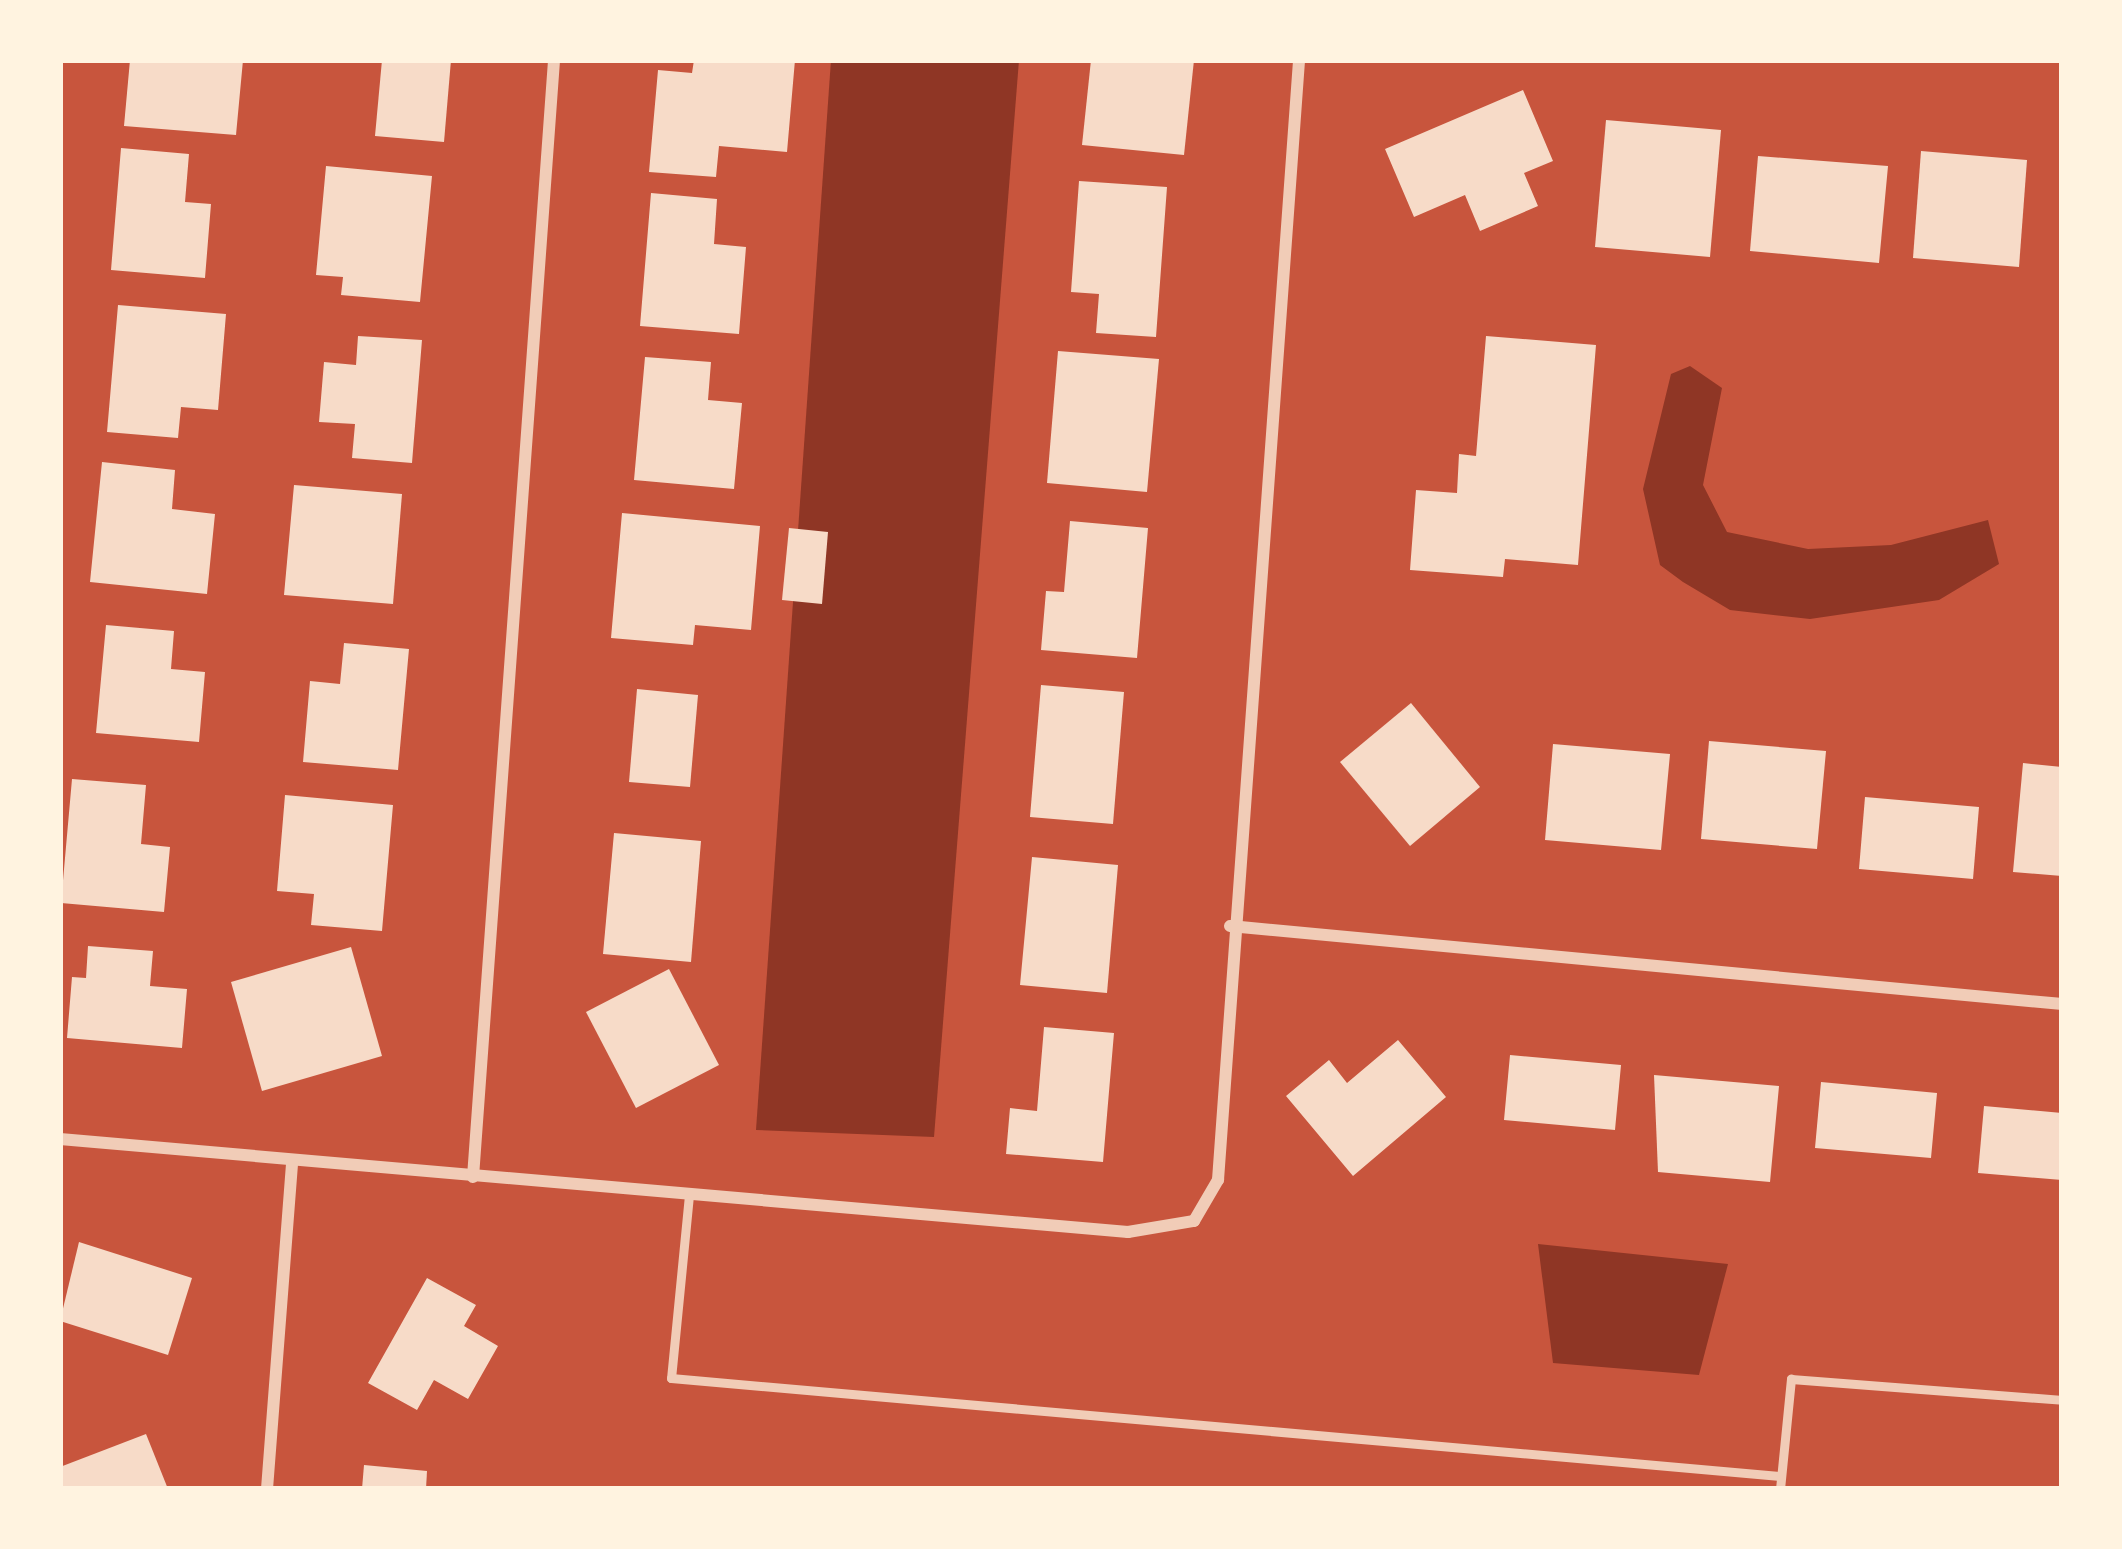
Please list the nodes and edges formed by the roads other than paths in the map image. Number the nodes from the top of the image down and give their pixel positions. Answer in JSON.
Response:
{"nodes":[{"id":1,"x":554,"y":60,"type":"edge"},
{"id":2,"x":1299,"y":60,"type":"edge"},
{"id":3,"x":1230,"y":926,"type":"junction"},
{"id":4,"x":2062,"y":1004,"type":"edge"},
{"id":5,"x":60,"y":1139,"type":"edge"},
{"id":6,"x":292,"y":1162,"type":"junction"},
{"id":7,"x":473,"y":1177,"type":"junction"},
{"id":8,"x":689,"y":1195,"type":"junction"},
{"id":9,"x":2062,"y":1400,"type":"edge"},
{"id":10,"x":1781,"y":1476,"type":"junction"},
{"id":11,"x":267,"y":1489,"type":"edge"},
{"id":12,"x":1780,"y":1489,"type":"edge"}],
"edges":[{"from":1,"to":7,"type":"street"},
{"from":2,"to":3,"type":"street"},
{"from":3,"to":4,"type":"street"},
{"from":3,"to":8,"type":"street"},
{"from":5,"to":6,"type":"street"},
{"from":6,"to":7,"type":"street"},
{"from":6,"to":11,"type":"street"},
{"from":7,"to":8,"type":"street"},
{"from":8,"to":10,"type":"lane"},
{"from":9,"to":10,"type":"lane"},
{"from":10,"to":12,"type":"lane"}]}
